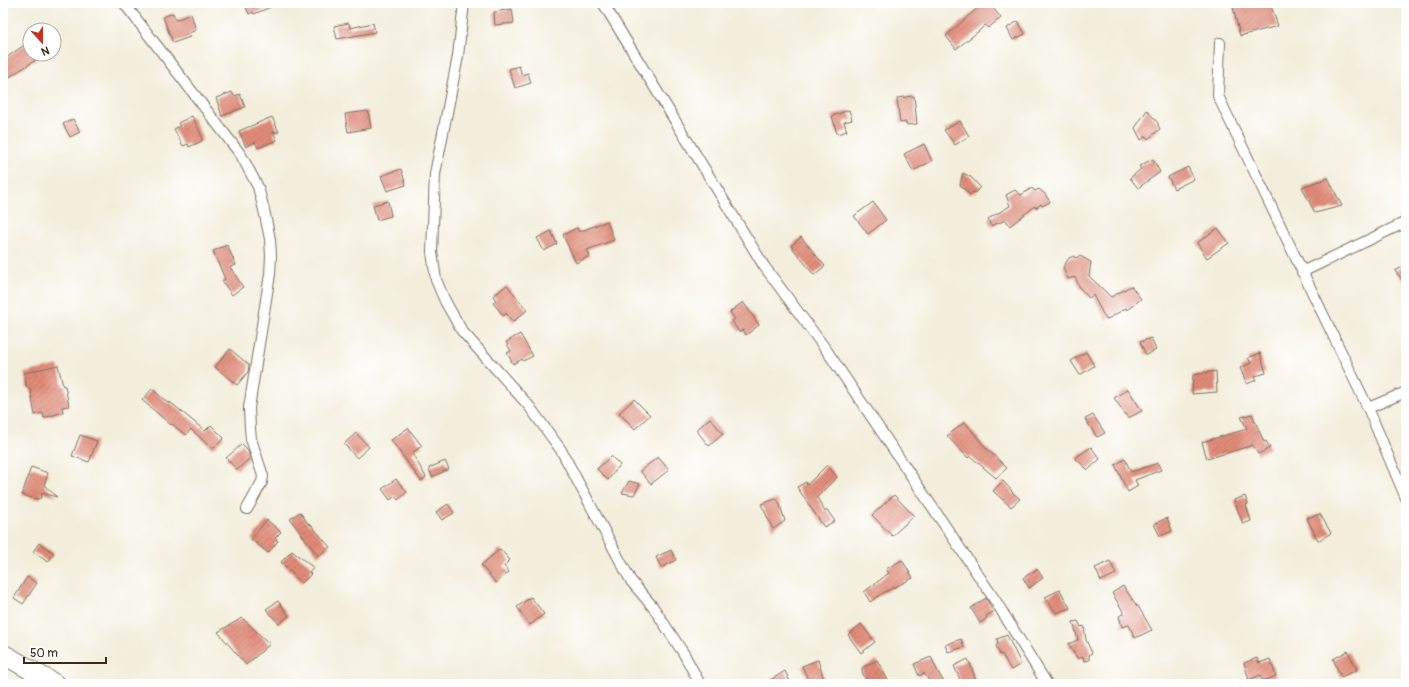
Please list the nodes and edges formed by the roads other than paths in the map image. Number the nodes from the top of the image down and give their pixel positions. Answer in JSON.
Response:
{"nodes":[{"id":1,"x":124,"y":3,"type":"edge"},
{"id":2,"x":464,"y":3,"type":"edge"},
{"id":3,"x":603,"y":3,"type":"edge"},
{"id":4,"x":1220,"y":42,"type":"dead end"},
{"id":5,"x":1406,"y":222,"type":"edge"},
{"id":6,"x":1302,"y":272,"type":"junction"},
{"id":7,"x":1406,"y":392,"type":"edge"},
{"id":8,"x":1368,"y":408,"type":"junction"},
{"id":9,"x":1406,"y":498,"type":"edge"},
{"id":10,"x":247,"y":509,"type":"dead end"},
{"id":11,"x":3,"y":654,"type":"edge"},
{"id":12,"x":55,"y":684,"type":"edge"},
{"id":13,"x":700,"y":684,"type":"edge"},
{"id":14,"x":1047,"y":684,"type":"edge"}],
"edges":[{"from":1,"to":10,"type":"street"},
{"from":2,"to":13,"type":"street"},
{"from":3,"to":14,"type":"street"},
{"from":4,"to":6,"type":"street"},
{"from":5,"to":6,"type":"street"},
{"from":6,"to":8,"type":"street"},
{"from":7,"to":8,"type":"street"},
{"from":8,"to":9,"type":"street"},
{"from":11,"to":12,"type":"highway"}]}
